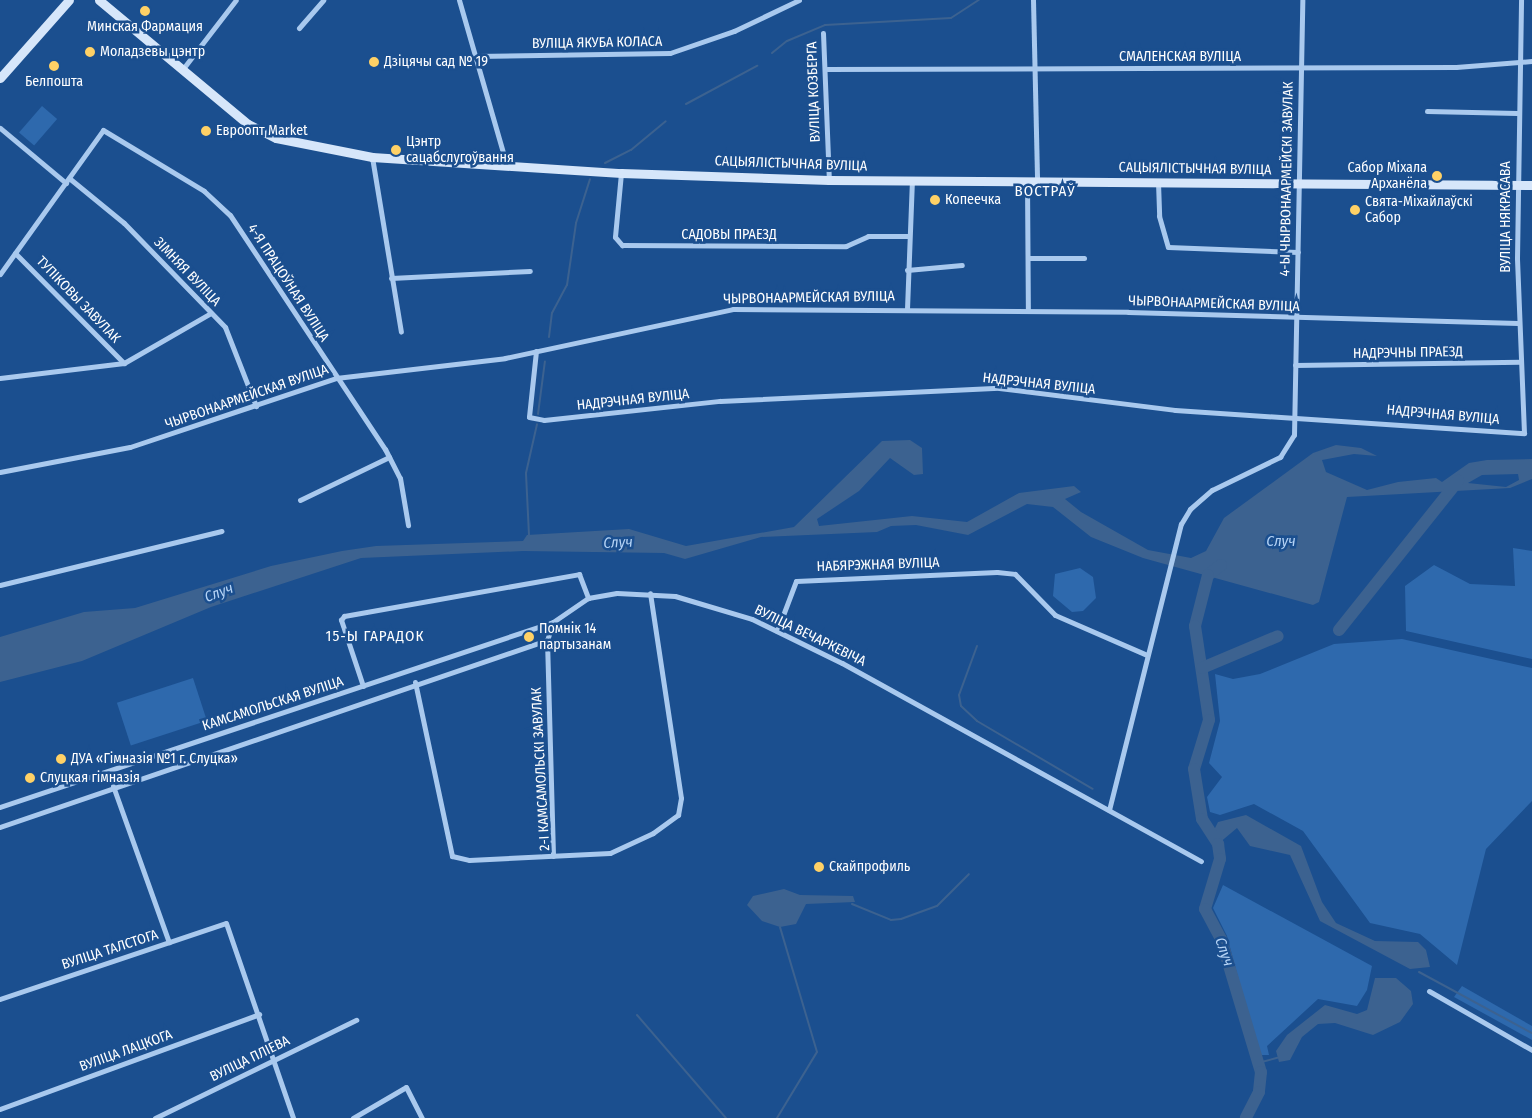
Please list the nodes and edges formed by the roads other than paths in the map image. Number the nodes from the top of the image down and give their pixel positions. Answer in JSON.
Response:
{"nodes":[{"id":1,"x":69,"y":0,"type":"edge"},
{"id":2,"x":100,"y":0,"type":"edge"},
{"id":3,"x":236,"y":0,"type":"edge"},
{"id":4,"x":323,"y":0,"type":"edge"},
{"id":5,"x":459,"y":0,"type":"edge"},
{"id":6,"x":799,"y":0,"type":"edge"},
{"id":7,"x":1033,"y":0,"type":"edge"},
{"id":8,"x":1302,"y":0,"type":"edge"},
{"id":9,"x":1521,"y":0,"type":"edge"},
{"id":10,"x":299,"y":28,"type":"dead end"},
{"id":11,"x":823,"y":33,"type":"dead end"},
{"id":12,"x":476,"y":56,"type":"junction"},
{"id":13,"x":1532,"y":61,"type":"edge"},
{"id":14,"x":1517,"y":64,"type":"junction"},
{"id":15,"x":1032,"y":68,"type":"junction"},
{"id":16,"x":1300,"y":68,"type":"junction"},
{"id":17,"x":827,"y":69,"type":"junction"},
{"id":18,"x":182,"y":70,"type":"junction"},
{"id":19,"x":0,"y":78,"type":"edge"},
{"id":20,"x":1427,"y":111,"type":"dead end"},
{"id":21,"x":1517,"y":113,"type":"junction"},
{"id":22,"x":0,"y":128,"type":"edge"},
{"id":23,"x":372,"y":157,"type":"junction"},
{"id":24,"x":507,"y":166,"type":"junction"},
{"id":25,"x":621,"y":173,"type":"junction"},
{"id":26,"x":68,"y":180,"type":"junction"},
{"id":27,"x":829,"y":180,"type":"junction"},
{"id":28,"x":912,"y":181,"type":"junction"},
{"id":29,"x":1027,"y":182,"type":"junction"},
{"id":30,"x":1037,"y":182,"type":"junction"},
{"id":31,"x":1158,"y":182,"type":"junction"},
{"id":32,"x":1299,"y":184,"type":"junction"},
{"id":33,"x":1532,"y":184,"type":"edge"},
{"id":34,"x":1517,"y":185,"type":"junction"},
{"id":35,"x":909,"y":236,"type":"junction"},
{"id":36,"x":1298,"y":252,"type":"junction"},
{"id":37,"x":15,"y":253,"type":"junction"},
{"id":38,"x":1028,"y":258,"type":"junction"},
{"id":39,"x":1084,"y":258,"type":"dead end"},
{"id":40,"x":962,"y":265,"type":"dead end"},
{"id":41,"x":907,"y":270,"type":"junction"},
{"id":42,"x":530,"y":271,"type":"dead end"},
{"id":43,"x":0,"y":274,"type":"edge"},
{"id":44,"x":391,"y":278,"type":"junction"},
{"id":45,"x":907,"y":309,"type":"junction"},
{"id":46,"x":1028,"y":311,"type":"junction"},
{"id":47,"x":212,"y":314,"type":"junction"},
{"id":48,"x":1296,"y":319,"type":"junction"},
{"id":49,"x":1518,"y":323,"type":"junction"},
{"id":50,"x":401,"y":332,"type":"dead end"},
{"id":51,"x":536,"y":351,"type":"junction"},
{"id":52,"x":1520,"y":362,"type":"junction"},
{"id":53,"x":124,"y":363,"type":"junction"},
{"id":54,"x":1295,"y":365,"type":"junction"},
{"id":55,"x":0,"y":378,"type":"edge"},
{"id":56,"x":336,"y":378,"type":"junction"},
{"id":57,"x":256,"y":406,"type":"junction"},
{"id":58,"x":1295,"y":419,"type":"junction"},
{"id":59,"x":1524,"y":433,"type":"joint"},
{"id":60,"x":389,"y":457,"type":"junction"},
{"id":61,"x":0,"y":472,"type":"edge"},
{"id":62,"x":300,"y":500,"type":"dead end"},
{"id":63,"x":408,"y":525,"type":"dead end"},
{"id":64,"x":221,"y":531,"type":"dead end"},
{"id":65,"x":0,"y":585,"type":"edge"},
{"id":66,"x":650,"y":593,"type":"junction"},
{"id":67,"x":588,"y":598,"type":"junction"},
{"id":68,"x":553,"y":622,"type":"junction"},
{"id":69,"x":777,"y":631,"type":"junction"},
{"id":70,"x":547,"y":640,"type":"junction"},
{"id":71,"x":1146,"y":655,"type":"junction"},
{"id":72,"x":415,"y":682,"type":"junction"},
{"id":73,"x":363,"y":686,"type":"junction"},
{"id":74,"x":113,"y":786,"type":"junction"},
{"id":75,"x":0,"y":807,"type":"edge"},
{"id":76,"x":1109,"y":810,"type":"junction"},
{"id":77,"x":0,"y":827,"type":"edge"},
{"id":78,"x":554,"y":856,"type":"junction"},
{"id":79,"x":1201,"y":860,"type":"dead end"},
{"id":80,"x":169,"y":942,"type":"junction"},
{"id":81,"x":1429,"y":991,"type":"dead end"},
{"id":82,"x":0,"y":999,"type":"edge"},
{"id":83,"x":259,"y":1014,"type":"junction"},
{"id":84,"x":356,"y":1020,"type":"dead end"},
{"id":85,"x":1532,"y":1050,"type":"edge"},
{"id":86,"x":276,"y":1059,"type":"junction"},
{"id":87,"x":0,"y":1109,"type":"edge"},
{"id":88,"x":155,"y":1118,"type":"edge"},
{"id":89,"x":293,"y":1118,"type":"edge"},
{"id":90,"x":353,"y":1118,"type":"edge"},
{"id":91,"x":422,"y":1118,"type":"edge"}],
"edges":[{"from":1,"to":19,"type":"main road"},
{"from":2,"to":18,"type":"main road","name":"САЦЫЯЛІСТЫЧНАЯ ВУЛІЦА"},
{"from":3,"to":18,"type":"street"},
{"from":4,"to":10,"type":"street"},
{"from":5,"to":12,"type":"street"},
{"from":6,"to":12,"type":"street","name":"ВУЛІЦА ЯКУБА КОЛАСА"},
{"from":7,"to":15,"type":"street"},
{"from":8,"to":16,"type":"street","name":"4-Ы ЧЫРВОНААРМЕЙСКІ ЗАВУЛАК"},
{"from":9,"to":14,"type":"street","name":"ВУЛІЦА НЯКРАСАВА"},
{"from":11,"to":17,"type":"street","name":"ВУЛІЦА КОЗБЕРГА"},
{"from":12,"to":24,"type":"street"},
{"from":13,"to":14,"type":"street","name":"СМАЛЕНСКАЯ ВУЛІЦА"},
{"from":14,"to":16,"type":"street","name":"СМАЛЕНСКАЯ ВУЛІЦА"},
{"from":14,"to":21,"type":"street","name":"ВУЛІЦА НЯКРАСАВА"},
{"from":15,"to":16,"type":"street","name":"СМАЛЕНСКАЯ ВУЛІЦА"},
{"from":15,"to":17,"type":"street","name":"СМАЛЕНСКАЯ ВУЛІЦА"},
{"from":15,"to":30,"type":"street"},
{"from":16,"to":32,"type":"street","name":"4-Ы ЧЫРВОНААРМЕЙСКІ ЗАВУЛАК"},
{"from":17,"to":27,"type":"street","name":"ВУЛІЦА КОЗБЕРГА"},
{"from":18,"to":23,"type":"main road","name":"САЦЫЯЛІСТЫЧНАЯ ВУЛІЦА"},
{"from":20,"to":21,"type":"street"},
{"from":21,"to":34,"type":"street","name":"ВУЛІЦА НЯКРАСАВА"},
{"from":22,"to":26,"type":"street","name":"ЗІМНЯЯ ВУЛІЦА"},
{"from":23,"to":24,"type":"main road","name":"САЦЫЯЛІСТЫЧНАЯ ВУЛІЦА"},
{"from":23,"to":44,"type":"street"},
{"from":24,"to":25,"type":"main road","name":"САЦЫЯЛІСТЫЧНАЯ ВУЛІЦА"},
{"from":25,"to":27,"type":"main road","name":"САЦЫЯЛІСТЫЧНАЯ ВУЛІЦА"},
{"from":25,"to":35,"type":"street","name":"САДОВЫ ПРАЕЗД"},
{"from":26,"to":37,"type":"street"},
{"from":26,"to":47,"type":"street","name":"ЗІМНЯЯ ВУЛІЦА"},
{"from":26,"to":56,"type":"street","name":"4-Я ПРАЦОЎНАЯ ВУЛІЦА"},
{"from":27,"to":28,"type":"main road","name":"САЦЫЯЛІСТЫЧНАЯ ВУЛІЦА"},
{"from":28,"to":29,"type":"main road","name":"САЦЫЯЛІСТЫЧНАЯ ВУЛІЦА"},
{"from":28,"to":35,"type":"street"},
{"from":29,"to":30,"type":"main road","name":"САЦЫЯЛІСТЫЧНАЯ ВУЛІЦА"},
{"from":29,"to":38,"type":"street"},
{"from":30,"to":31,"type":"main road","name":"САЦЫЯЛІСТЫЧНАЯ ВУЛІЦА"},
{"from":31,"to":32,"type":"main road","name":"САЦЫЯЛІСТЫЧНАЯ ВУЛІЦА"},
{"from":31,"to":36,"type":"street"},
{"from":32,"to":34,"type":"main road","name":"САЦЫЯЛІСТЫЧНАЯ ВУЛІЦА"},
{"from":32,"to":36,"type":"street","name":"4-Ы ЧЫРВОНААРМЕЙСКІ ЗАВУЛАК"},
{"from":33,"to":34,"type":"main road","name":"САЦЫЯЛІСТЫЧНАЯ ВУЛІЦА"},
{"from":34,"to":49,"type":"street","name":"ВУЛІЦА НЯКРАСАВА"},
{"from":35,"to":41,"type":"street"},
{"from":36,"to":48,"type":"street","name":"4-Ы ЧЫРВОНААРМЕЙСКІ ЗАВУЛАК"},
{"from":37,"to":43,"type":"street"},
{"from":37,"to":53,"type":"street","name":"ТУПІКОВЫ ЗАВУЛАК"},
{"from":38,"to":39,"type":"street"},
{"from":38,"to":46,"type":"street"},
{"from":40,"to":41,"type":"street"},
{"from":41,"to":45,"type":"street"},
{"from":42,"to":44,"type":"street"},
{"from":44,"to":50,"type":"street"},
{"from":45,"to":46,"type":"street","name":"ЧЫРВОНААРМЕЙСКАЯ ВУЛІЦА"},
{"from":45,"to":51,"type":"street","name":"ЧЫРВОНААРМЕЙСКАЯ ВУЛІЦА"},
{"from":46,"to":48,"type":"street","name":"ЧЫРВОНААРМЕЙСКАЯ ВУЛІЦА"},
{"from":47,"to":53,"type":"street"},
{"from":47,"to":57,"type":"street","name":"ЗІМНЯЯ ВУЛІЦА"},
{"from":48,"to":49,"type":"street","name":"ЧЫРВОНААРМЕЙСКАЯ ВУЛІЦА"},
{"from":48,"to":54,"type":"street","name":"4-Ы ЧЫРВОНААРМЕЙСКІ ЗАВУЛАК"},
{"from":49,"to":52,"type":"street","name":"ВУЛІЦА НЯКРАСАВА"},
{"from":51,"to":56,"type":"street","name":"ЧЫРВОНААРМЕЙСКАЯ ВУЛІЦА"},
{"from":51,"to":58,"type":"street","name":"НАДРЭЧНАЯ ВУЛІЦА"},
{"from":52,"to":54,"type":"street","name":"НАДРЭЧНЫ ПРАЕЗД"},
{"from":52,"to":59,"type":"street","name":"ВУЛІЦА НЯКРАСАВА"},
{"from":53,"to":55,"type":"street"},
{"from":54,"to":58,"type":"street","name":"4-Ы ЧЫРВОНААРМЕЙСКІ ЗАВУЛАК"},
{"from":56,"to":57,"type":"street","name":"ЧЫРВОНААРМЕЙСКАЯ ВУЛІЦА"},
{"from":56,"to":60,"type":"street","name":"4-Я ПРАЦОЎНАЯ ВУЛІЦА"},
{"from":57,"to":61,"type":"street","name":"ЧЫРВОНААРМЕЙСКАЯ ВУЛІЦА"},
{"from":58,"to":59,"type":"street","name":"НАДРЭЧНАЯ ВУЛІЦА"},
{"from":58,"to":71,"type":"street","name":"4-Ы ЧЫРВОНААРМЕЙСКІ ЗАВУЛАК"},
{"from":60,"to":62,"type":"street"},
{"from":60,"to":63,"type":"street","name":"4-Я ПРАЦОЎНАЯ ВУЛІЦА"},
{"from":64,"to":65,"type":"street"},
{"from":66,"to":67,"type":"street","name":"ВУЛІЦА ВЕЧАРКЕВІЧА"},
{"from":66,"to":69,"type":"street","name":"ВУЛІЦА ВЕЧАРКЕВІЧА"},
{"from":66,"to":78,"type":"street","name":"2-І КАМСАМОЛЬСКІ ЗАВУЛАК"},
{"from":67,"to":68,"type":"street","name":"КАМСАМОЛЬСКАЯ ВУЛІЦА"},
{"from":67,"to":73,"type":"street"},
{"from":68,"to":70,"type":"street","name":"2-І КАМСАМОЛЬСКІ ЗАВУЛАК"},
{"from":68,"to":73,"type":"street","name":"КАМСАМОЛЬСКАЯ ВУЛІЦА"},
{"from":69,"to":71,"type":"street","name":"НАБЯРЭЖНАЯ ВУЛІЦА"},
{"from":69,"to":76,"type":"street","name":"ВУЛІЦА ВЕЧАРКЕВІЧА"},
{"from":70,"to":72,"type":"street","name":"КАМСАМОЛЬСКАЯ ВУЛІЦА"},
{"from":70,"to":78,"type":"street","name":"2-І КАМСАМОЛЬСКІ ЗАВУЛАК"},
{"from":71,"to":76,"type":"street","name":"4-Ы ЧЫРВОНААРМЕЙСКІ ЗАВУЛАК"},
{"from":72,"to":74,"type":"street","name":"КАМСАМОЛЬСКАЯ ВУЛІЦА"},
{"from":72,"to":78,"type":"street"},
{"from":73,"to":75,"type":"street","name":"КАМСАМОЛЬСКАЯ ВУЛІЦА"},
{"from":74,"to":77,"type":"street","name":"КАМСАМОЛЬСКАЯ ВУЛІЦА"},
{"from":74,"to":80,"type":"street"},
{"from":76,"to":79,"type":"street"},
{"from":80,"to":82,"type":"street","name":"ВУЛІЦА ТАЛСТОГА"},
{"from":80,"to":83,"type":"street","name":"ВУЛІЦА ТАЛСТОГА"},
{"from":81,"to":85,"type":"street"},
{"from":83,"to":86,"type":"street"},
{"from":83,"to":87,"type":"street","name":"ВУЛІЦА ЛАЦКОГА"},
{"from":84,"to":86,"type":"street","name":"ВУЛІЦА ПЛІЕВА"},
{"from":86,"to":88,"type":"street","name":"ВУЛІЦА ПЛІЕВА"},
{"from":86,"to":89,"type":"street"},
{"from":90,"to":91,"type":"street"}]}
